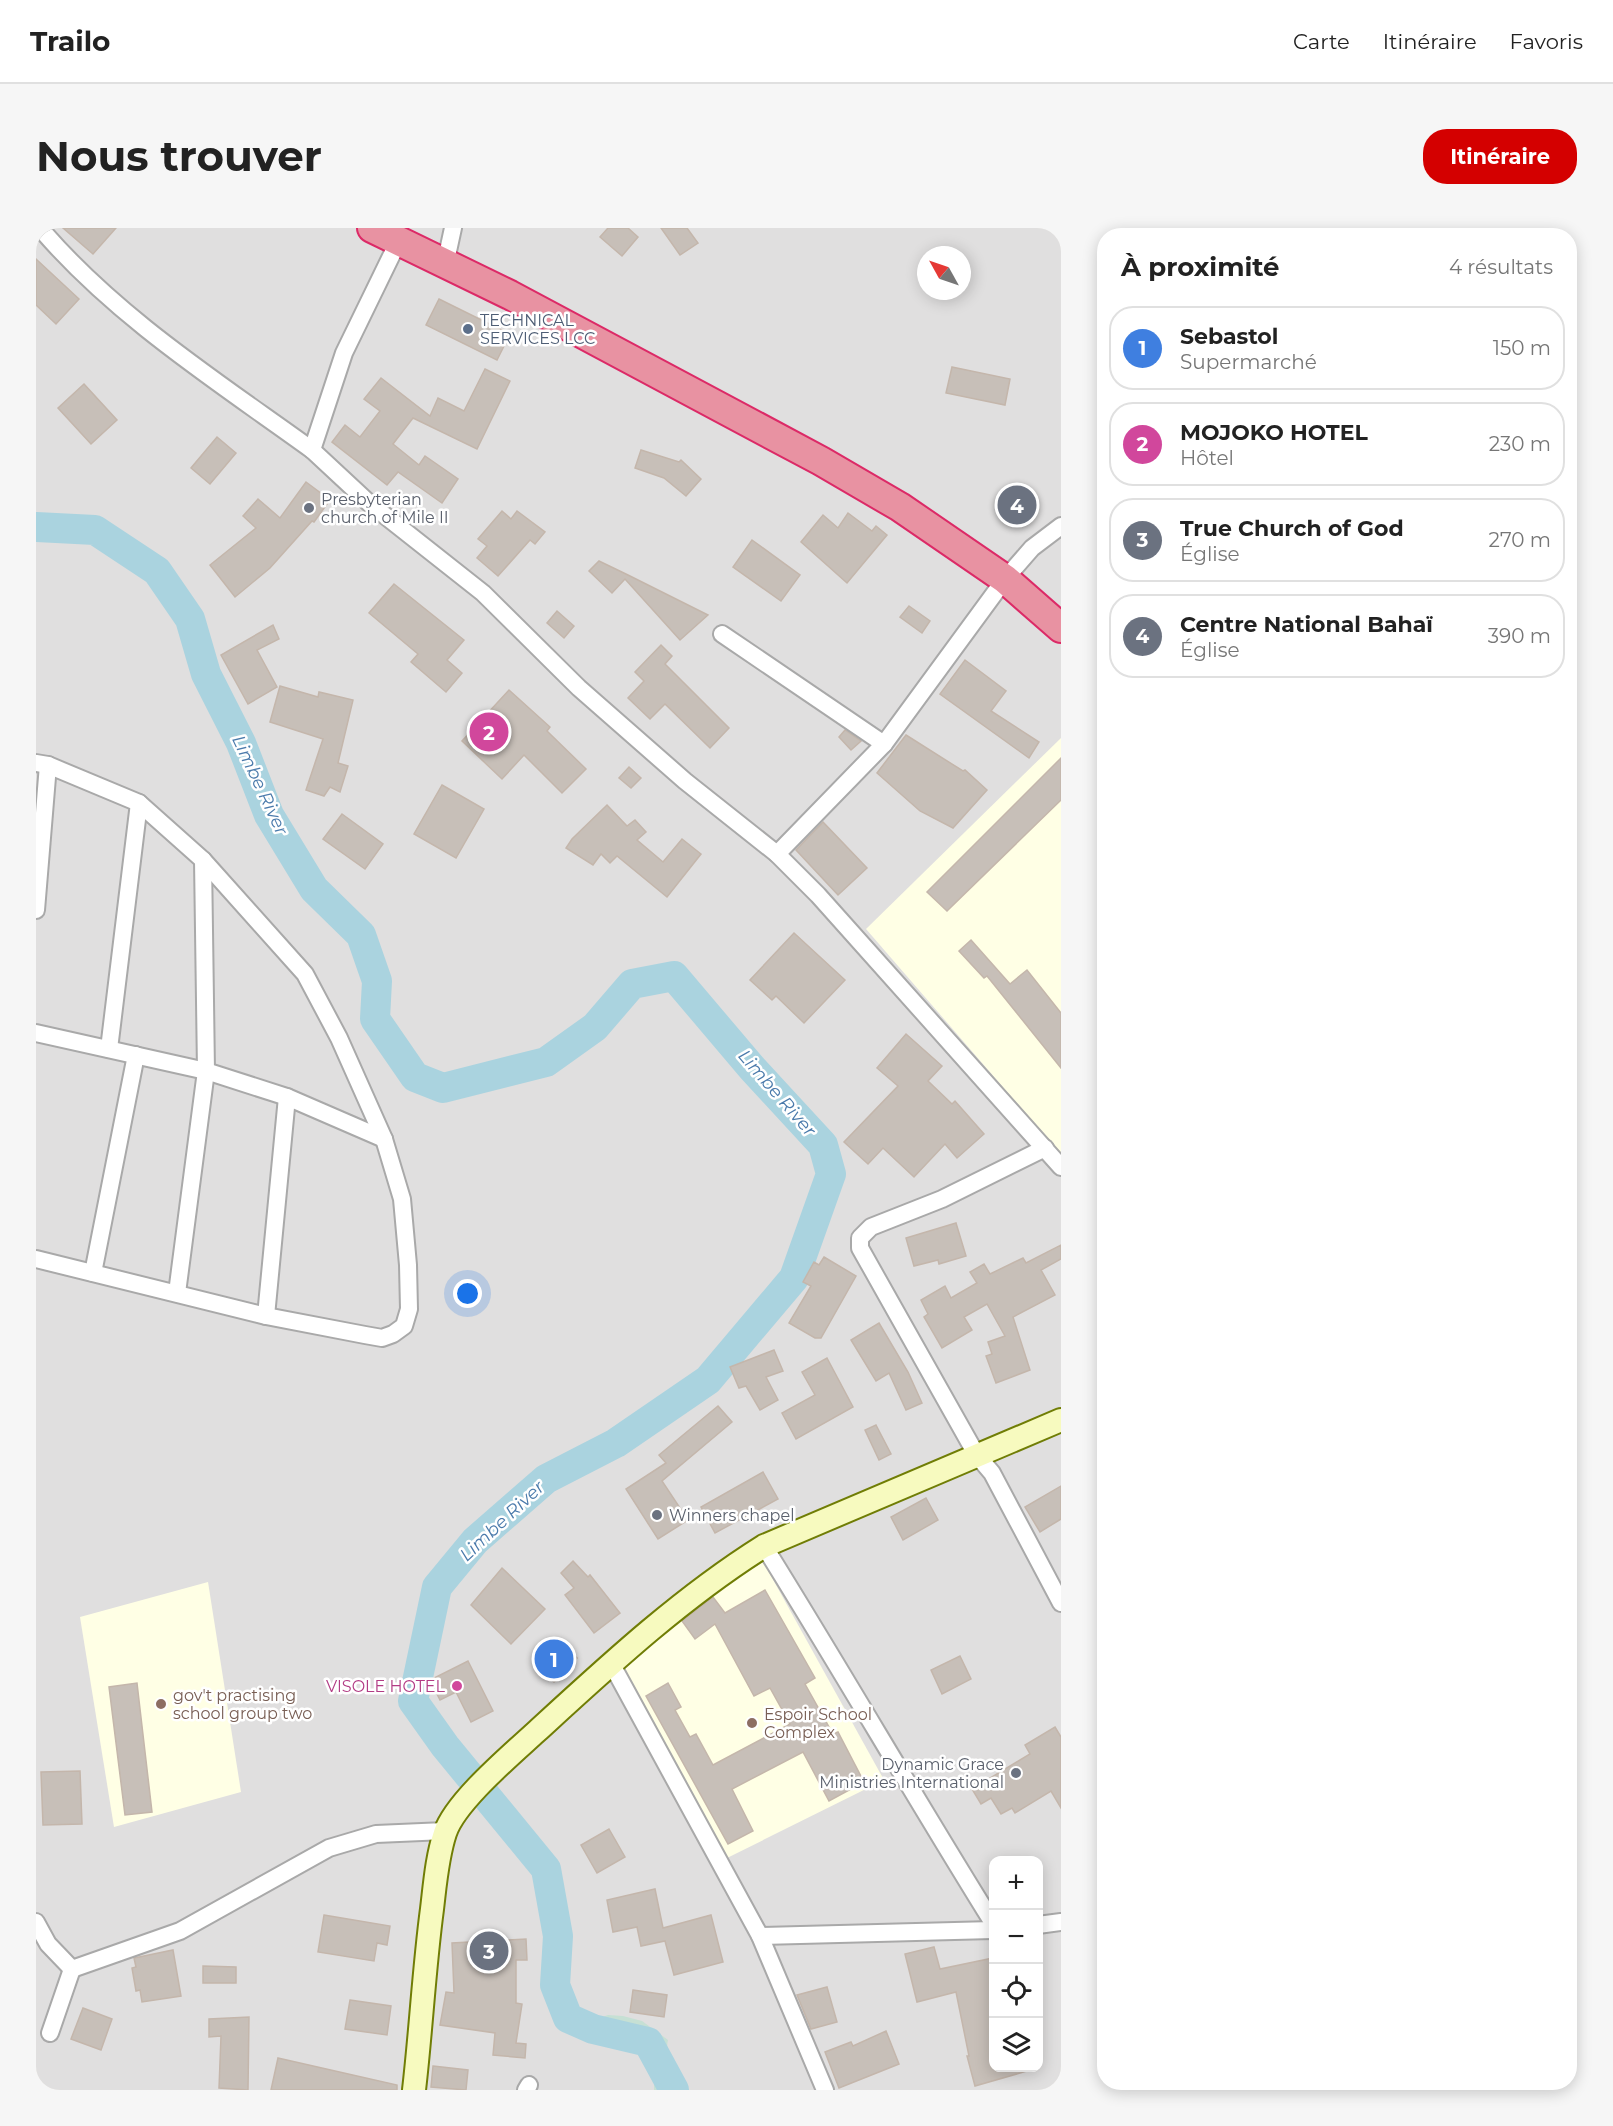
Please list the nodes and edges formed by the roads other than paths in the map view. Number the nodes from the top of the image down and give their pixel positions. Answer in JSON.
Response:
{"nodes":[{"id":1,"x":40,"y":228,"type":"edge"},
{"id":2,"x":372,"y":228,"type":"edge"},
{"id":3,"x":453,"y":228,"type":"edge"},
{"id":4,"x":398,"y":242,"type":"junction"},
{"id":5,"x":445,"y":265,"type":"junction"},
{"id":6,"x":312,"y":450,"type":"junction"},
{"id":7,"x":1061,"y":526,"type":"edge"},
{"id":8,"x":1005,"y":579,"type":"junction"},
{"id":9,"x":1061,"y":628,"type":"edge"},
{"id":10,"x":722,"y":634,"type":"dead end"},
{"id":11,"x":884,"y":744,"type":"junction"},
{"id":12,"x":42,"y":764,"type":"edge"},
{"id":13,"x":139,"y":803,"type":"junction"},
{"id":14,"x":777,"y":854,"type":"junction"},
{"id":15,"x":203,"y":860,"type":"junction"},
{"id":16,"x":36,"y":910,"type":"edge"},
{"id":17,"x":36,"y":1033,"type":"edge"},
{"id":18,"x":109,"y":1049,"type":"junction"},
{"id":19,"x":136,"y":1055,"type":"junction"},
{"id":20,"x":206,"y":1071,"type":"junction"},
{"id":21,"x":287,"y":1097,"type":"junction"},
{"id":22,"x":384,"y":1139,"type":"junction"},
{"id":23,"x":1045,"y":1148,"type":"junction"},
{"id":24,"x":1061,"y":1167,"type":"edge"},
{"id":25,"x":36,"y":1259,"type":"edge"},
{"id":26,"x":93,"y":1273,"type":"junction"},
{"id":27,"x":177,"y":1293,"type":"junction"},
{"id":28,"x":266,"y":1316,"type":"junction"},
{"id":29,"x":1061,"y":1420,"type":"edge"},
{"id":30,"x":976,"y":1454,"type":"junction"},
{"id":31,"x":764,"y":1546,"type":"junction"},
{"id":32,"x":1061,"y":1603,"type":"edge"},
{"id":33,"x":611,"y":1664,"type":"junction"},
{"id":34,"x":445,"y":1831,"type":"junction"},
{"id":35,"x":989,"y":1917,"type":"edge"},
{"id":36,"x":36,"y":1922,"type":"edge"},
{"id":37,"x":1061,"y":1922,"type":"edge"},
{"id":38,"x":1043,"y":1924,"type":"edge"},
{"id":39,"x":989,"y":1930,"type":"edge"},
{"id":40,"x":760,"y":1936,"type":"junction"},
{"id":41,"x":42,"y":1944,"type":"edge"},
{"id":42,"x":72,"y":1969,"type":"junction"},
{"id":43,"x":50,"y":2034,"type":"dead end"},
{"id":44,"x":414,"y":2090,"type":"edge"},
{"id":45,"x":825,"y":2090,"type":"edge"}],
"edges":[{"from":1,"to":6,"type":"street"},
{"from":2,"to":4,"type":"highway"},
{"from":3,"to":5,"type":"street"},
{"from":4,"to":5,"type":"highway"},
{"from":4,"to":6,"type":"street"},
{"from":5,"to":8,"type":"highway"},
{"from":6,"to":14,"type":"street"},
{"from":7,"to":8,"type":"street"},
{"from":8,"to":9,"type":"highway"},
{"from":8,"to":11,"type":"street"},
{"from":10,"to":11,"type":"street"},
{"from":11,"to":14,"type":"street"},
{"from":12,"to":13,"type":"street"},
{"from":12,"to":16,"type":"street"},
{"from":13,"to":15,"type":"street"},
{"from":13,"to":18,"type":"street"},
{"from":14,"to":23,"type":"street"},
{"from":15,"to":20,"type":"street"},
{"from":15,"to":22,"type":"street"},
{"from":17,"to":18,"type":"street"},
{"from":18,"to":19,"type":"street"},
{"from":19,"to":20,"type":"street"},
{"from":19,"to":26,"type":"street"},
{"from":20,"to":21,"type":"street"},
{"from":20,"to":27,"type":"street"},
{"from":21,"to":22,"type":"street"},
{"from":21,"to":28,"type":"street"},
{"from":22,"to":28,"type":"street"},
{"from":23,"to":24,"type":"street"},
{"from":23,"to":30,"type":"street"},
{"from":25,"to":26,"type":"street"},
{"from":26,"to":27,"type":"street"},
{"from":27,"to":28,"type":"street"},
{"from":29,"to":30,"type":"street"},
{"from":30,"to":31,"type":"street"},
{"from":30,"to":32,"type":"street"},
{"from":31,"to":33,"type":"street"},
{"from":31,"to":35,"type":"street"},
{"from":33,"to":34,"type":"street"},
{"from":33,"to":40,"type":"street"},
{"from":34,"to":42,"type":"street"},
{"from":34,"to":44,"type":"street"},
{"from":36,"to":41,"type":"street"},
{"from":37,"to":38,"type":"street"},
{"from":39,"to":40,"type":"street"},
{"from":40,"to":45,"type":"street"},
{"from":41,"to":42,"type":"street"},
{"from":42,"to":43,"type":"street"}]}
